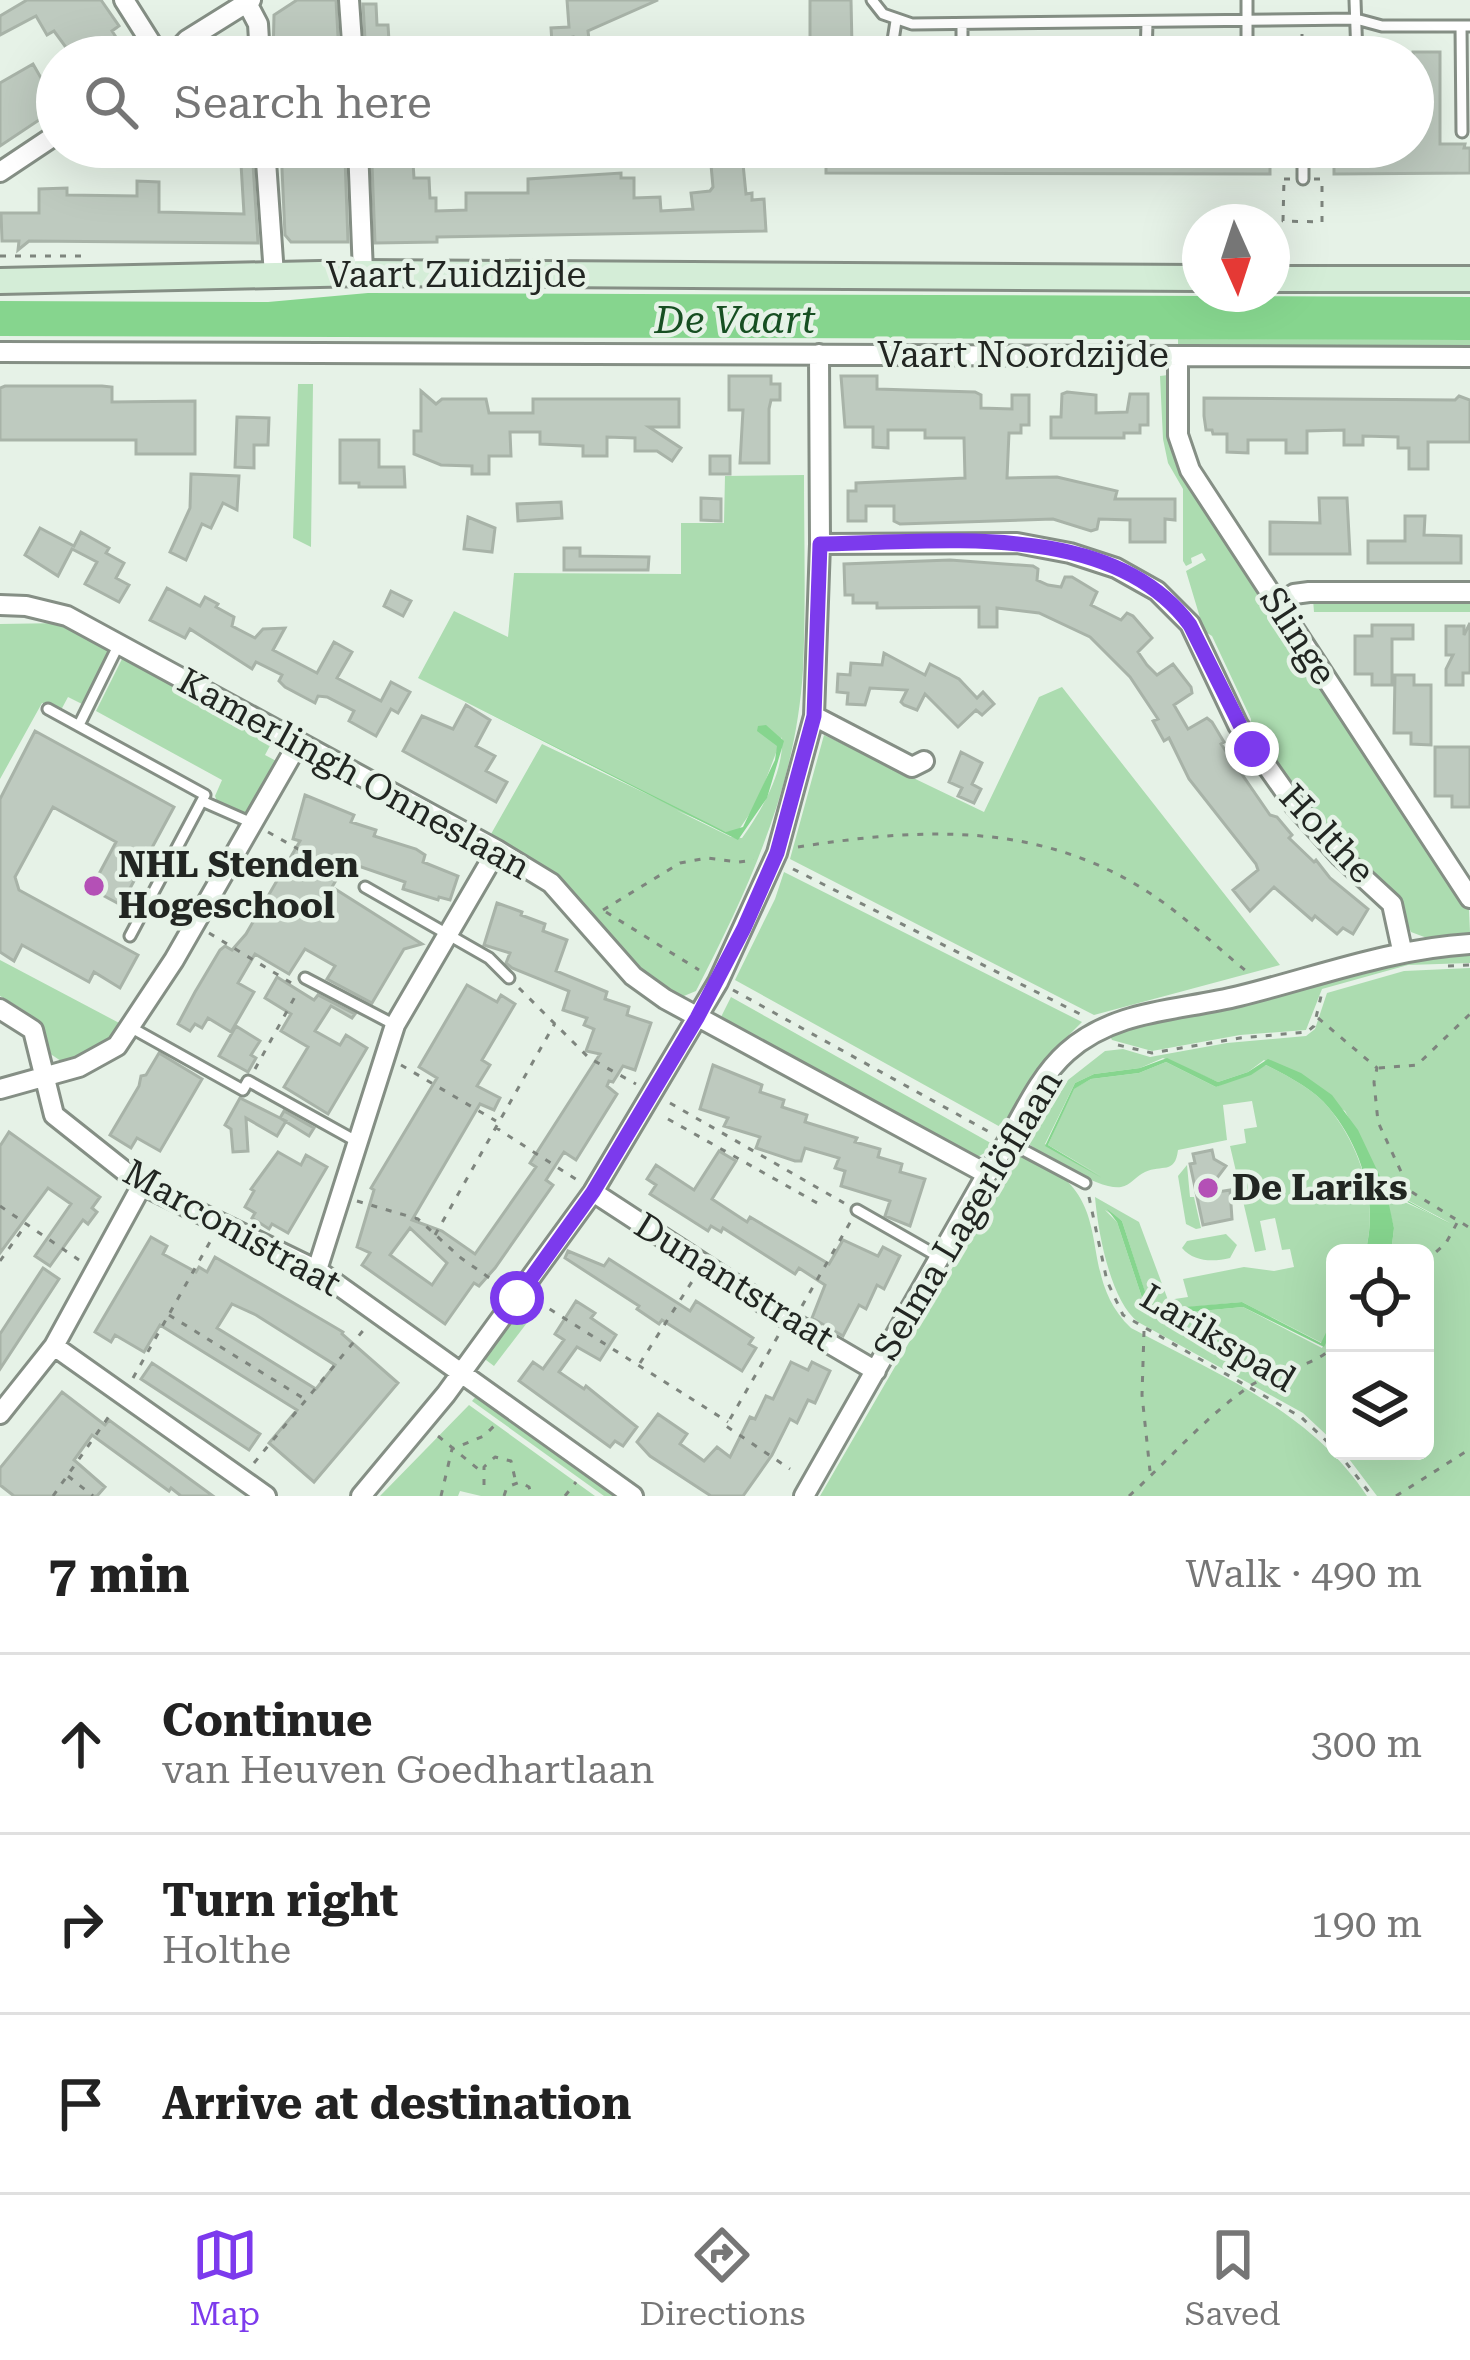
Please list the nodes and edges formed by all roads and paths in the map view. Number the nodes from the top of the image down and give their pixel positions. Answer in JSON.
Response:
{"nodes":[{"id":1,"x":124,"y":0,"type":"edge"},
{"id":2,"x":349,"y":0,"type":"edge"},
{"id":3,"x":872,"y":0,"type":"edge"},
{"id":4,"x":1247,"y":0,"type":"edge"},
{"id":5,"x":1355,"y":0,"type":"edge"},
{"id":6,"x":249,"y":1,"type":"edge"},
{"id":7,"x":1356,"y":19,"type":"junction"},
{"id":8,"x":1247,"y":20,"type":"junction"},
{"id":9,"x":1302,"y":20,"type":"junction"},
{"id":10,"x":896,"y":21,"type":"junction"},
{"id":11,"x":1147,"y":23,"type":"junction"},
{"id":12,"x":1224,"y":23,"type":"junction"},
{"id":13,"x":962,"y":24,"type":"junction"},
{"id":14,"x":1466,"y":26,"type":"edge"},
{"id":15,"x":147,"y":36,"type":"edge"},
{"id":16,"x":193,"y":36,"type":"edge"},
{"id":17,"x":259,"y":36,"type":"edge"},
{"id":18,"x":351,"y":36,"type":"edge"},
{"id":19,"x":894,"y":36,"type":"edge"},
{"id":20,"x":962,"y":36,"type":"edge"},
{"id":21,"x":1147,"y":36,"type":"edge"},
{"id":22,"x":1224,"y":36,"type":"edge"},
{"id":23,"x":1247,"y":36,"type":"edge"},
{"id":24,"x":1302,"y":36,"type":"edge"},
{"id":25,"x":1356,"y":36,"type":"edge"},
{"id":26,"x":1462,"y":132,"type":"dead end"},
{"id":27,"x":36,"y":148,"type":"edge"},
{"id":28,"x":267,"y":168,"type":"edge"},
{"id":29,"x":359,"y":168,"type":"edge"},
{"id":30,"x":1303,"y":168,"type":"edge"},
{"id":31,"x":0,"y":172,"type":"edge"},
{"id":32,"x":1303,"y":179,"type":"junction"},
{"id":33,"x":364,"y":264,"type":"junction"},
{"id":34,"x":274,"y":275,"type":"junction"},
{"id":35,"x":1182,"y":278,"type":"edge"},
{"id":36,"x":1290,"y":279,"type":"edge"},
{"id":37,"x":1470,"y":279,"type":"edge"},
{"id":38,"x":0,"y":281,"type":"edge"},
{"id":39,"x":0,"y":352,"type":"edge"},
{"id":40,"x":819,"y":354,"type":"junction"},
{"id":41,"x":1178,"y":356,"type":"junction"},
{"id":42,"x":1470,"y":357,"type":"edge"},
{"id":43,"x":820,"y":544,"type":"junction"},
{"id":44,"x":1470,"y":592,"type":"edge"},
{"id":45,"x":1277,"y":604,"type":"junction"},
{"id":46,"x":0,"y":605,"type":"edge"},
{"id":47,"x":119,"y":644,"type":"junction"},
{"id":48,"x":49,"y":709,"type":"dead end"},
{"id":49,"x":814,"y":716,"type":"junction"},
{"id":50,"x":80,"y":725,"type":"junction"},
{"id":51,"x":299,"y":742,"type":"junction"},
{"id":52,"x":924,"y":761,"type":"dead end"},
{"id":53,"x":202,"y":801,"type":"junction"},
{"id":54,"x":253,"y":824,"type":"junction"},
{"id":55,"x":497,"y":850,"type":"junction"},
{"id":56,"x":775,"y":858,"type":"junction"},
{"id":57,"x":365,"y":887,"type":"joint"},
{"id":58,"x":1470,"y":898,"type":"edge"},
{"id":59,"x":196,"y":925,"type":"junction"},
{"id":60,"x":448,"y":934,"type":"junction"},
{"id":61,"x":130,"y":936,"type":"dead end"},
{"id":62,"x":1470,"y":944,"type":"edge"},
{"id":63,"x":1402,"y":950,"type":"junction"},
{"id":64,"x":1470,"y":965,"type":"edge"},
{"id":65,"x":1449,"y":966,"type":"dead end"},
{"id":66,"x":305,"y":978,"type":"dead end"},
{"id":67,"x":509,"y":978,"type":"joint"},
{"id":68,"x":718,"y":982,"type":"junction"},
{"id":69,"x":1264,"y":989,"type":"junction"},
{"id":70,"x":1330,"y":989,"type":"dead end"},
{"id":71,"x":0,"y":1009,"type":"edge"},
{"id":72,"x":1470,"y":1014,"type":"edge"},
{"id":73,"x":1316,"y":1016,"type":"junction"},
{"id":74,"x":697,"y":1018,"type":"junction"},
{"id":75,"x":555,"y":1023,"type":"junction"},
{"id":76,"x":395,"y":1025,"type":"junction"},
{"id":77,"x":130,"y":1027,"type":"junction"},
{"id":78,"x":1099,"y":1029,"type":"junction"},
{"id":79,"x":385,"y":1055,"type":"junction"},
{"id":80,"x":1377,"y":1068,"type":"junction"},
{"id":81,"x":46,"y":1074,"type":"junction"},
{"id":82,"x":248,"y":1081,"type":"junction"},
{"id":83,"x":0,"y":1089,"type":"edge"},
{"id":84,"x":652,"y":1093,"type":"junction"},
{"id":85,"x":668,"y":1119,"type":"dead end"},
{"id":86,"x":496,"y":1125,"type":"junction"},
{"id":87,"x":356,"y":1141,"type":"junction"},
{"id":88,"x":1010,"y":1143,"type":"junction"},
{"id":89,"x":988,"y":1174,"type":"junction"},
{"id":90,"x":1085,"y":1183,"type":"joint"},
{"id":91,"x":142,"y":1185,"type":"junction"},
{"id":92,"x":593,"y":1192,"type":"junction"},
{"id":93,"x":339,"y":1196,"type":"junction"},
{"id":94,"x":819,"y":1204,"type":"dead end"},
{"id":95,"x":0,"y":1206,"type":"edge"},
{"id":96,"x":857,"y":1210,"type":"junction"},
{"id":97,"x":1457,"y":1221,"type":"junction"},
{"id":98,"x":221,"y":1223,"type":"junction"},
{"id":99,"x":26,"y":1224,"type":"junction"},
{"id":100,"x":1470,"y":1228,"type":"edge"},
{"id":101,"x":435,"y":1234,"type":"junction"},
{"id":102,"x":1434,"y":1254,"type":"edge"},
{"id":103,"x":941,"y":1258,"type":"junction"},
{"id":104,"x":0,"y":1261,"type":"edge"},
{"id":105,"x":704,"y":1264,"type":"junction"},
{"id":106,"x":317,"y":1270,"type":"junction"},
{"id":107,"x":95,"y":1271,"type":"junction"},
{"id":108,"x":520,"y":1294,"type":"junction"},
{"id":109,"x":378,"y":1313,"type":"junction"},
{"id":110,"x":169,"y":1315,"type":"junction"},
{"id":111,"x":790,"y":1321,"type":"junction"},
{"id":112,"x":1144,"y":1330,"type":"junction"},
{"id":113,"x":54,"y":1346,"type":"junction"},
{"id":114,"x":1329,"y":1352,"type":"edge"},
{"id":115,"x":640,"y":1365,"type":"junction"},
{"id":116,"x":460,"y":1371,"type":"junction"},
{"id":117,"x":876,"y":1371,"type":"junction"},
{"id":118,"x":1249,"y":1387,"type":"junction"},
{"id":119,"x":124,"y":1395,"type":"junction"},
{"id":120,"x":305,"y":1399,"type":"junction"},
{"id":121,"x":0,"y":1414,"type":"edge"},
{"id":122,"x":728,"y":1422,"type":"junction"},
{"id":123,"x":422,"y":1423,"type":"junction"},
{"id":124,"x":498,"y":1423,"type":"dead end"},
{"id":125,"x":1326,"y":1441,"type":"edge"},
{"id":126,"x":452,"y":1449,"type":"junction"},
{"id":127,"x":1470,"y":1449,"type":"edge"},
{"id":128,"x":1344,"y":1460,"type":"edge"},
{"id":129,"x":790,"y":1468,"type":"dead end"},
{"id":130,"x":483,"y":1473,"type":"junction"},
{"id":131,"x":1152,"y":1474,"type":"junction"},
{"id":132,"x":68,"y":1475,"type":"junction"},
{"id":133,"x":241,"y":1478,"type":"junction"},
{"id":134,"x":577,"y":1480,"type":"dead end"},
{"id":135,"x":516,"y":1483,"type":"junction"},
{"id":136,"x":484,"y":1485,"type":"dead end"},
{"id":137,"x":569,"y":1495,"type":"edge"},
{"id":138,"x":53,"y":1496,"type":"edge"},
{"id":139,"x":93,"y":1496,"type":"edge"},
{"id":140,"x":266,"y":1496,"type":"edge"},
{"id":141,"x":361,"y":1496,"type":"edge"},
{"id":142,"x":441,"y":1496,"type":"edge"},
{"id":143,"x":504,"y":1496,"type":"edge"},
{"id":144,"x":532,"y":1496,"type":"edge"},
{"id":145,"x":633,"y":1496,"type":"edge"},
{"id":146,"x":804,"y":1496,"type":"edge"},
{"id":147,"x":1129,"y":1496,"type":"edge"},
{"id":148,"x":1372,"y":1496,"type":"edge"},
{"id":149,"x":1396,"y":1496,"type":"edge"}],
"edges":[{"from":1,"to":15,"type":"street"},
{"from":2,"to":18,"type":"street"},
{"from":3,"to":10,"type":"lane"},
{"from":4,"to":8,"type":"lane"},
{"from":5,"to":7,"type":"lane"},
{"from":6,"to":16,"type":"street"},
{"from":6,"to":17,"type":"street"},
{"from":7,"to":9,"type":"lane"},
{"from":7,"to":14,"type":"lane"},
{"from":7,"to":25,"type":"lane"},
{"from":8,"to":9,"type":"lane"},
{"from":8,"to":12,"type":"lane"},
{"from":8,"to":23,"type":"lane"},
{"from":9,"to":24,"type":"path"},
{"from":10,"to":13,"type":"lane"},
{"from":10,"to":19,"type":"lane"},
{"from":11,"to":12,"type":"lane"},
{"from":11,"to":13,"type":"lane"},
{"from":11,"to":21,"type":"lane"},
{"from":12,"to":22,"type":"path"},
{"from":13,"to":20,"type":"lane"},
{"from":14,"to":26,"type":"lane"},
{"from":27,"to":31,"type":"street"},
{"from":28,"to":34,"type":"street"},
{"from":29,"to":33,"type":"street"},
{"from":30,"to":32,"type":"lane"},
{"from":32,"to":32,"type":"path"},
{"from":33,"to":34,"type":"main road","name":"Vaart Zuidzijde"},
{"from":33,"to":35,"type":"main road","name":"Vaart Zuidzijde"},
{"from":34,"to":38,"type":"main road","name":"Vaart Zuidzijde"},
{"from":36,"to":37,"type":"main road"},
{"from":39,"to":40,"type":"street","name":"Vaart Noordzijde"},
{"from":40,"to":41,"type":"street","name":"Vaart Noordzijde"},
{"from":40,"to":43,"type":"street"},
{"from":41,"to":42,"type":"street","name":"Vaart Noordzijde"},
{"from":41,"to":45,"type":"street","name":"Slinge"},
{"from":43,"to":49,"type":"street"},
{"from":43,"to":63,"type":"street","name":"Holthe"},
{"from":44,"to":45,"type":"street"},
{"from":45,"to":58,"type":"street","name":"Slinge"},
{"from":46,"to":47,"type":"street","name":"Kamerlingh Onneslaan"},
{"from":47,"to":50,"type":"lane"},
{"from":47,"to":51,"type":"street","name":"Kamerlingh Onneslaan"},
{"from":48,"to":50,"type":"lane"},
{"from":49,"to":52,"type":"street"},
{"from":49,"to":56,"type":"street"},
{"from":50,"to":53,"type":"lane"},
{"from":51,"to":54,"type":"street"},
{"from":51,"to":55,"type":"street","name":"Kamerlingh Onneslaan"},
{"from":53,"to":54,"type":"lane"},
{"from":53,"to":61,"type":"lane"},
{"from":54,"to":57,"type":"path"},
{"from":54,"to":59,"type":"street"},
{"from":55,"to":60,"type":"street"},
{"from":55,"to":74,"type":"street","name":"Kamerlingh Onneslaan"},
{"from":56,"to":68,"type":"street"},
{"from":56,"to":68,"type":"path"},
{"from":56,"to":69,"type":"path"},
{"from":56,"to":78,"type":"path"},
{"from":57,"to":60,"type":"lane"},
{"from":59,"to":77,"type":"street"},
{"from":59,"to":82,"type":"path"},
{"from":60,"to":67,"type":"lane"},
{"from":60,"to":76,"type":"street"},
{"from":62,"to":63,"type":"street","name":"Selma Lagerlöflaan"},
{"from":63,"to":69,"type":"street","name":"Selma Lagerlöflaan"},
{"from":64,"to":65,"type":"path"},
{"from":66,"to":76,"type":"lane"},
{"from":67,"to":75,"type":"path"},
{"from":68,"to":74,"type":"street"},
{"from":68,"to":88,"type":"path"},
{"from":69,"to":78,"type":"street","name":"Selma Lagerlöflaan"},
{"from":70,"to":73,"type":"path"},
{"from":71,"to":81,"type":"street","name":"Marconistraat"},
{"from":72,"to":80,"type":"path"},
{"from":73,"to":78,"type":"path"},
{"from":73,"to":80,"type":"path"},
{"from":74,"to":84,"type":"street"},
{"from":74,"to":89,"type":"street","name":"Kamerlingh Onneslaan"},
{"from":75,"to":84,"type":"path"},
{"from":75,"to":86,"type":"path"},
{"from":76,"to":79,"type":"street"},
{"from":77,"to":81,"type":"street"},
{"from":77,"to":82,"type":"lane"},
{"from":78,"to":88,"type":"street","name":"Selma Lagerlöflaan"},
{"from":79,"to":86,"type":"path"},
{"from":79,"to":87,"type":"street"},
{"from":80,"to":97,"type":"path"},
{"from":81,"to":83,"type":"street"},
{"from":81,"to":91,"type":"street","name":"Marconistraat"},
{"from":82,"to":87,"type":"lane"},
{"from":84,"to":92,"type":"street"},
{"from":84,"to":96,"type":"path"},
{"from":85,"to":94,"type":"path"},
{"from":86,"to":92,"type":"path"},
{"from":86,"to":101,"type":"path"},
{"from":87,"to":93,"type":"street"},
{"from":88,"to":89,"type":"street","name":"Selma Lagerlöflaan"},
{"from":88,"to":90,"type":"lane"},
{"from":89,"to":103,"type":"street","name":"Selma Lagerlöflaan"},
{"from":90,"to":112,"type":"path","name":"Larikspad"},
{"from":91,"to":98,"type":"street","name":"Marconistraat"},
{"from":91,"to":107,"type":"street"},
{"from":92,"to":105,"type":"street","name":"Dunantstraat"},
{"from":92,"to":108,"type":"street"},
{"from":93,"to":101,"type":"path"},
{"from":93,"to":106,"type":"street"},
{"from":95,"to":99,"type":"path"},
{"from":96,"to":103,"type":"lane"},
{"from":96,"to":111,"type":"path"},
{"from":97,"to":100,"type":"path"},
{"from":97,"to":102,"type":"path"},
{"from":98,"to":106,"type":"street","name":"Marconistraat"},
{"from":98,"to":110,"type":"path"},
{"from":99,"to":104,"type":"path"},
{"from":99,"to":107,"type":"path"},
{"from":101,"to":108,"type":"path"},
{"from":103,"to":117,"type":"street","name":"Selma Lagerlöflaan"},
{"from":105,"to":111,"type":"street","name":"Dunantstraat"},
{"from":105,"to":115,"type":"path"},
{"from":106,"to":109,"type":"street","name":"Marconistraat"},
{"from":107,"to":113,"type":"street"},
{"from":108,"to":115,"type":"path"},
{"from":108,"to":116,"type":"street"},
{"from":109,"to":116,"type":"street","name":"Marconistraat"},
{"from":109,"to":120,"type":"path"},
{"from":110,"to":119,"type":"path"},
{"from":110,"to":120,"type":"path"},
{"from":111,"to":117,"type":"street","name":"Dunantstraat"},
{"from":111,"to":122,"type":"path"},
{"from":112,"to":118,"type":"path","name":"Larikspad"},
{"from":112,"to":131,"type":"path"},
{"from":113,"to":119,"type":"street"},
{"from":113,"to":121,"type":"street"},
{"from":114,"to":118,"type":"path"},
{"from":115,"to":122,"type":"path"},
{"from":116,"to":123,"type":"street"},
{"from":116,"to":145,"type":"street","name":"Marconistraat"},
{"from":117,"to":146,"type":"street","name":"Selma Lagerlöflaan"},
{"from":118,"to":125,"type":"path","name":"Larikspad"},
{"from":118,"to":131,"type":"path"},
{"from":119,"to":132,"type":"path"},
{"from":119,"to":133,"type":"street"},
{"from":120,"to":133,"type":"path"},
{"from":122,"to":129,"type":"path"},
{"from":123,"to":126,"type":"path"},
{"from":123,"to":141,"type":"street"},
{"from":124,"to":126,"type":"path"},
{"from":126,"to":130,"type":"path"},
{"from":126,"to":142,"type":"path"},
{"from":127,"to":149,"type":"path"},
{"from":128,"to":148,"type":"path","name":"Larikspad"},
{"from":130,"to":135,"type":"path"},
{"from":130,"to":136,"type":"path"},
{"from":131,"to":147,"type":"path"},
{"from":132,"to":138,"type":"path"},
{"from":132,"to":139,"type":"path"},
{"from":133,"to":140,"type":"street"},
{"from":134,"to":137,"type":"path"},
{"from":135,"to":143,"type":"path"},
{"from":135,"to":144,"type":"path"}]}
